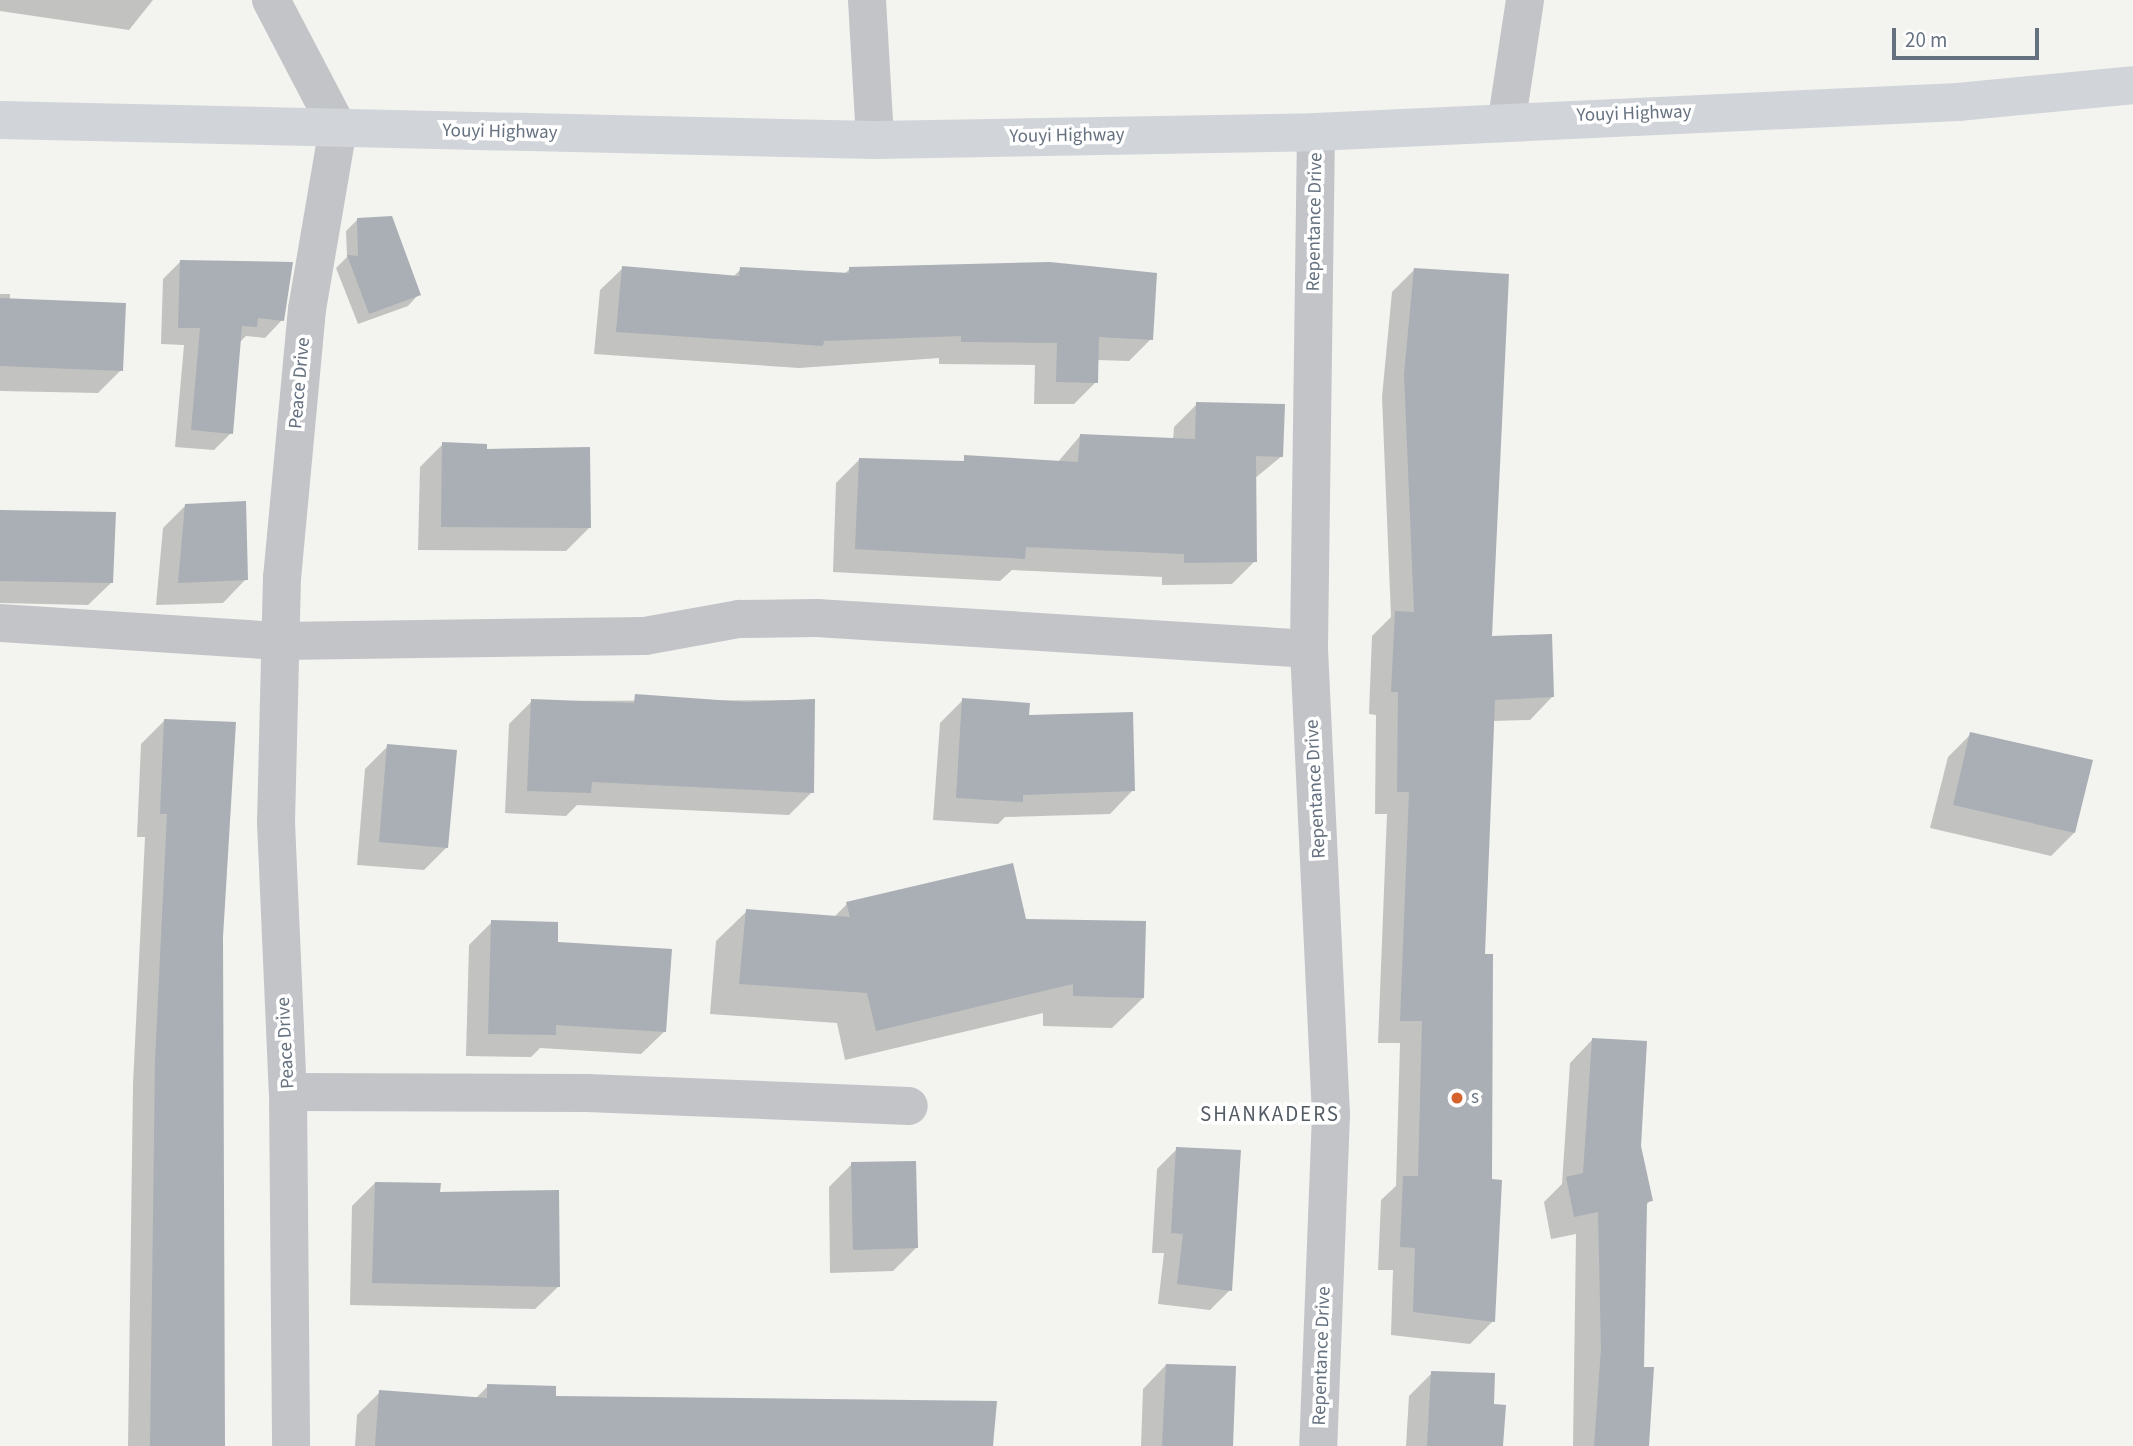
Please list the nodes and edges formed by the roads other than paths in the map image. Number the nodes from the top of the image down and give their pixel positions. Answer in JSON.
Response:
{"nodes":[{"id":1,"x":271,"y":0,"type":"edge"},
{"id":2,"x":867,"y":0,"type":"edge"},
{"id":3,"x":1525,"y":0,"type":"edge"},
{"id":4,"x":2133,"y":85,"type":"edge"},
{"id":5,"x":1507,"y":119,"type":"junction"},
{"id":6,"x":0,"y":120,"type":"edge"},
{"id":7,"x":338,"y":128,"type":"junction"},
{"id":8,"x":1316,"y":132,"type":"junction"},
{"id":9,"x":875,"y":141,"type":"junction"},
{"id":10,"x":0,"y":623,"type":"edge"},
{"id":11,"x":281,"y":641,"type":"junction"},
{"id":12,"x":1309,"y":649,"type":"junction"},
{"id":13,"x":288,"y":1091,"type":"junction"},
{"id":14,"x":909,"y":1106,"type":"dead end"},
{"id":15,"x":291,"y":1446,"type":"edge"},
{"id":16,"x":1318,"y":1446,"type":"edge"}],
"edges":[{"from":1,"to":7,"type":"street"},
{"from":2,"to":9,"type":"street"},
{"from":3,"to":5,"type":"street"},
{"from":4,"to":5,"type":"main road","name":"Youyi Highway"},
{"from":5,"to":8,"type":"main road","name":"Youyi Highway"},
{"from":6,"to":7,"type":"main road","name":"Youyi Highway"},
{"from":7,"to":9,"type":"main road","name":"Youyi Highway"},
{"from":7,"to":11,"type":"street","name":"Peace Drive"},
{"from":8,"to":9,"type":"main road","name":"Youyi Highway"},
{"from":8,"to":12,"type":"street","name":"Repentance Drive"},
{"from":10,"to":11,"type":"street"},
{"from":11,"to":12,"type":"street"},
{"from":11,"to":13,"type":"street","name":"Peace Drive"},
{"from":12,"to":16,"type":"street","name":"Repentance Drive"},
{"from":13,"to":14,"type":"street"},
{"from":13,"to":15,"type":"street","name":"Peace Drive"}]}
